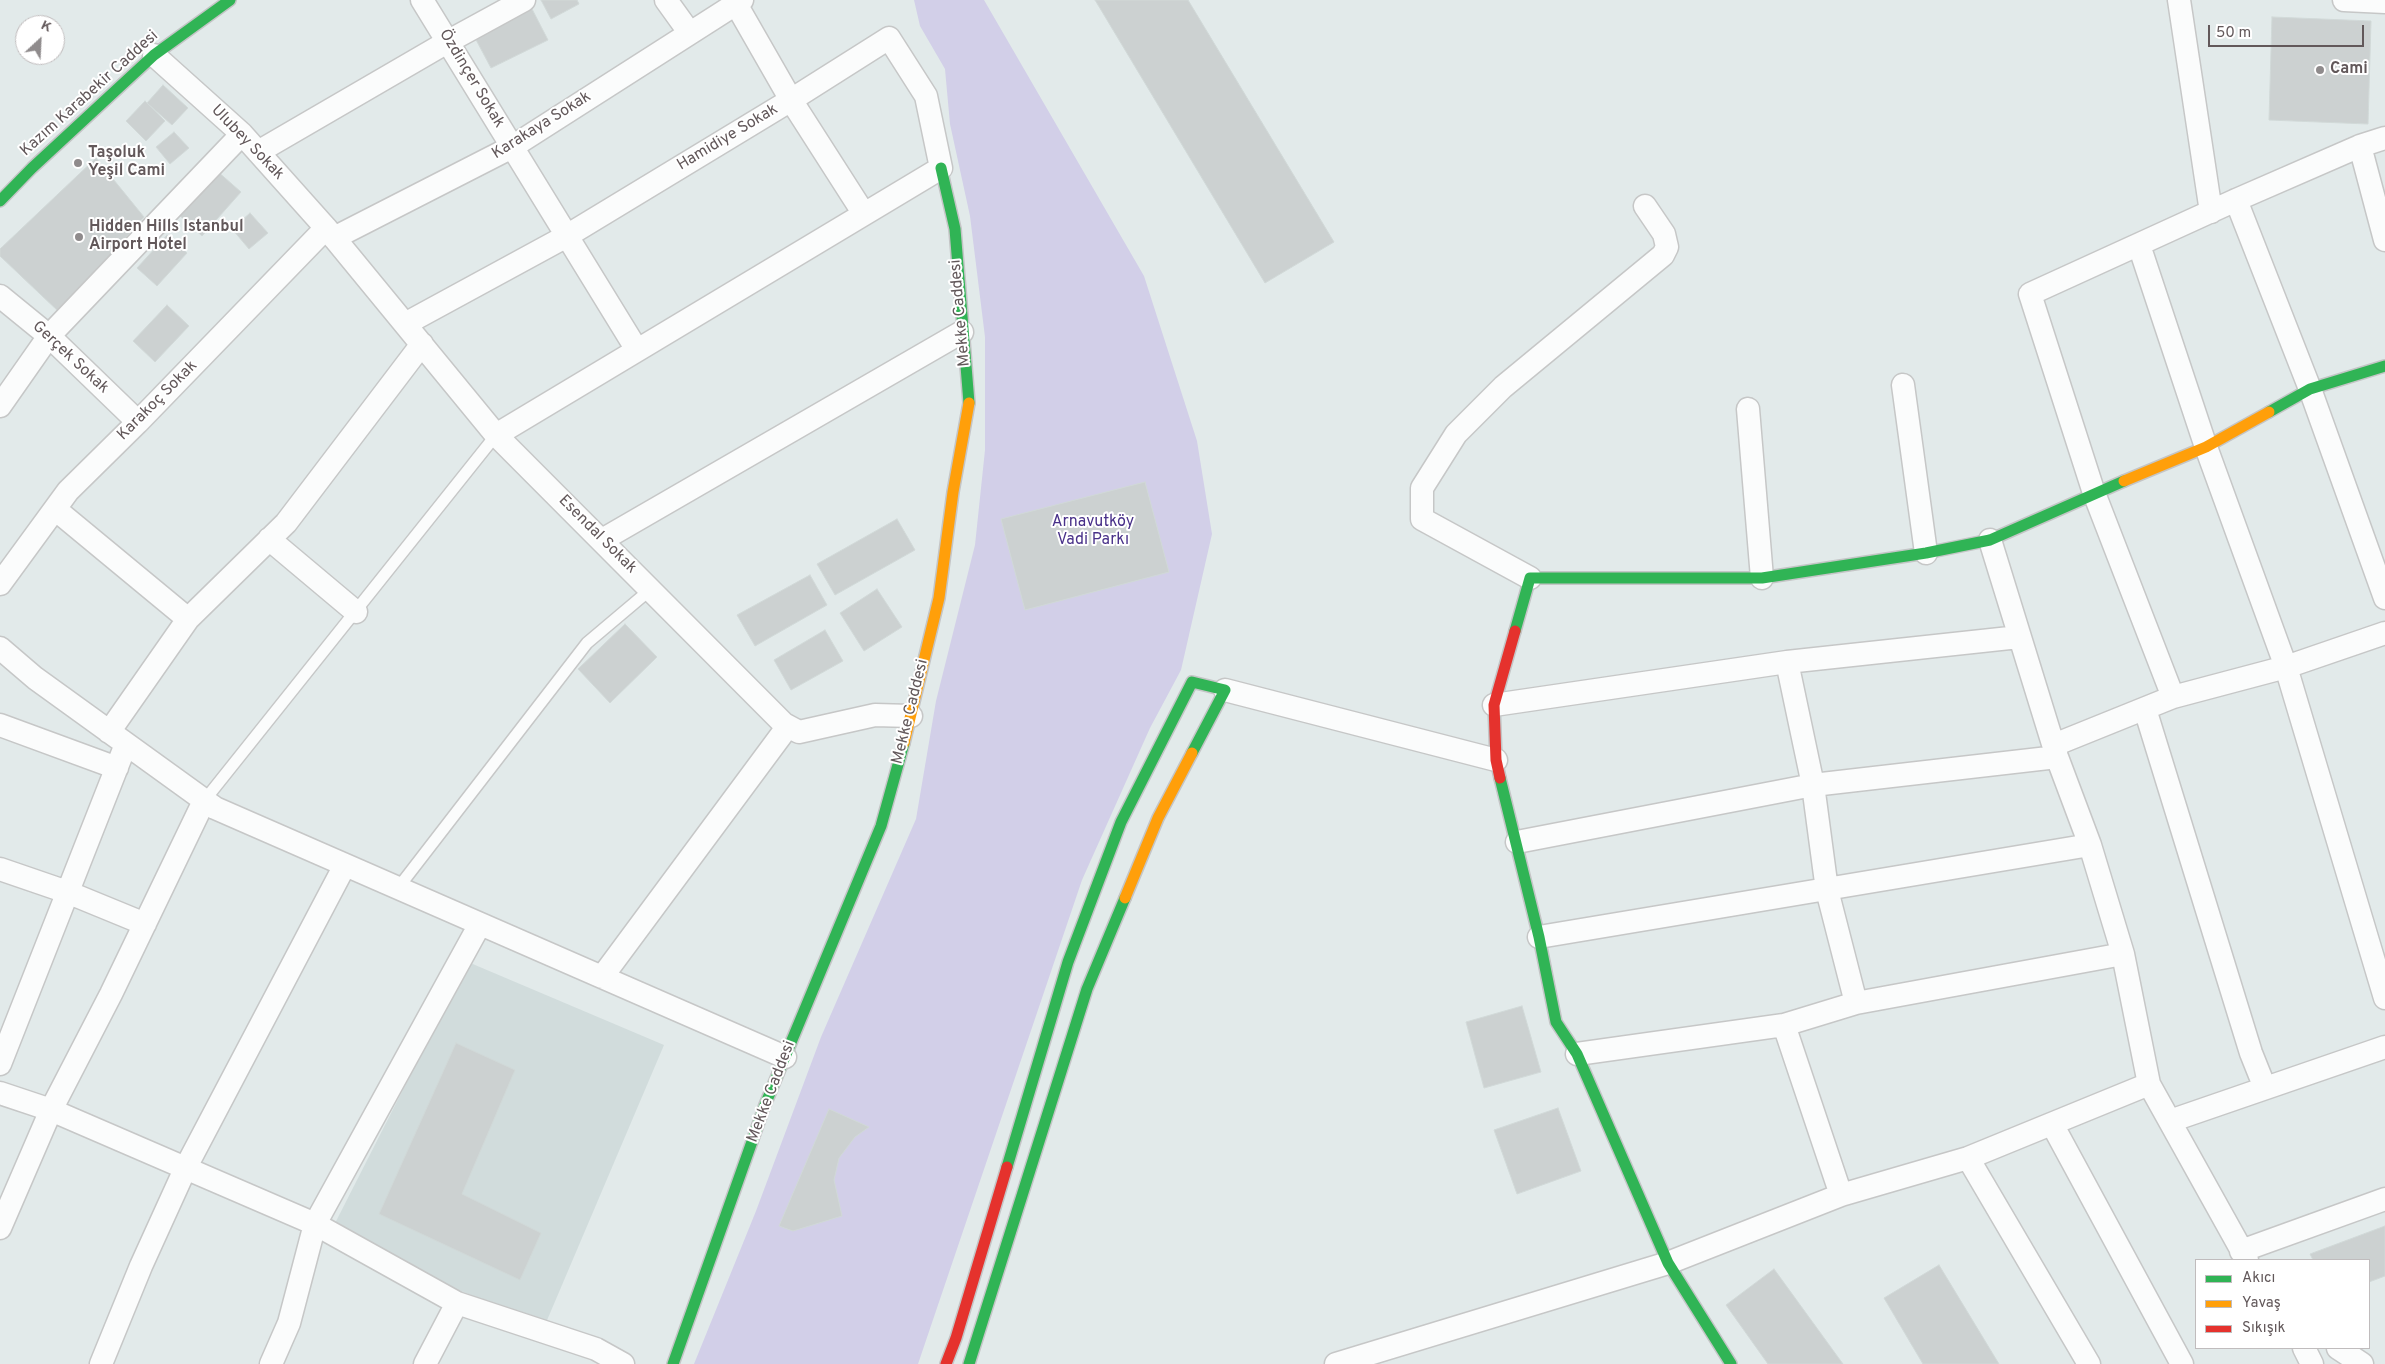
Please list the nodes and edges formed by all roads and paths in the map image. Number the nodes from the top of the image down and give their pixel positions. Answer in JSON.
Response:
{"nodes":[{"id":1,"x":230,"y":0,"type":"edge"},
{"id":2,"x":422,"y":0,"type":"edge"},
{"id":3,"x":524,"y":0,"type":"edge"},
{"id":4,"x":666,"y":0,"type":"edge"},
{"id":5,"x":2179,"y":0,"type":"edge"},
{"id":6,"x":2344,"y":0,"type":"edge"},
{"id":7,"x":739,"y":2,"type":"edge"},
{"id":8,"x":2385,"y":2,"type":"edge"},
{"id":9,"x":689,"y":32,"type":"junction"},
{"id":10,"x":889,"y":38,"type":"joint"},
{"id":11,"x":449,"y":41,"type":"junction"},
{"id":12,"x":154,"y":55,"type":"junction"},
{"id":13,"x":791,"y":100,"type":"junction"},
{"id":14,"x":242,"y":134,"type":"junction"},
{"id":15,"x":2385,"y":138,"type":"edge"},
{"id":16,"x":2360,"y":146,"type":"junction"},
{"id":17,"x":512,"y":147,"type":"junction"},
{"id":18,"x":258,"y":152,"type":"junction"},
{"id":19,"x":32,"y":168,"type":"junction"},
{"id":20,"x":941,"y":168,"type":"junction"},
{"id":21,"x":0,"y":186,"type":"edge"},
{"id":22,"x":2236,"y":200,"type":"junction"},
{"id":23,"x":0,"y":201,"type":"edge"},
{"id":24,"x":1645,"y":206,"type":"dead end"},
{"id":25,"x":2211,"y":212,"type":"junction"},
{"id":26,"x":864,"y":214,"type":"junction"},
{"id":27,"x":330,"y":233,"type":"junction"},
{"id":28,"x":565,"y":237,"type":"junction"},
{"id":29,"x":2385,"y":240,"type":"edge"},
{"id":30,"x":2138,"y":245,"type":"junction"},
{"id":31,"x":0,"y":296,"type":"edge"},
{"id":32,"x":405,"y":324,"type":"junction"},
{"id":33,"x":962,"y":332,"type":"junction"},
{"id":34,"x":49,"y":336,"type":"junction"},
{"id":35,"x":422,"y":344,"type":"junction"},
{"id":36,"x":637,"y":350,"type":"junction"},
{"id":37,"x":2385,"y":366,"type":"edge"},
{"id":38,"x":1902,"y":385,"type":"dead end"},
{"id":39,"x":2310,"y":389,"type":"junction"},
{"id":40,"x":0,"y":406,"type":"edge"},
{"id":41,"x":1748,"y":409,"type":"dead end"},
{"id":42,"x":138,"y":422,"type":"junction"},
{"id":43,"x":496,"y":435,"type":"junction"},
{"id":44,"x":2206,"y":447,"type":"junction"},
{"id":45,"x":2094,"y":493,"type":"junction"},
{"id":46,"x":54,"y":509,"type":"junction"},
{"id":47,"x":269,"y":539,"type":"junction"},
{"id":48,"x":602,"y":540,"type":"junction"},
{"id":49,"x":1990,"y":540,"type":"junction"},
{"id":50,"x":1926,"y":553,"type":"junction"},
{"id":51,"x":1530,"y":578,"type":"junction"},
{"id":52,"x":1762,"y":578,"type":"junction"},
{"id":53,"x":0,"y":584,"type":"edge"},
{"id":54,"x":650,"y":589,"type":"junction"},
{"id":55,"x":2385,"y":598,"type":"edge"},
{"id":56,"x":356,"y":612,"type":"junction"},
{"id":57,"x":188,"y":619,"type":"junction"},
{"id":58,"x":2385,"y":633,"type":"edge"},
{"id":59,"x":2019,"y":638,"type":"junction"},
{"id":60,"x":0,"y":648,"type":"edge"},
{"id":61,"x":1787,"y":662,"type":"junction"},
{"id":62,"x":2286,"y":667,"type":"junction"},
{"id":63,"x":1225,"y":690,"type":"junction"},
{"id":64,"x":2173,"y":697,"type":"junction"},
{"id":65,"x":1494,"y":705,"type":"junction"},
{"id":66,"x":2145,"y":709,"type":"junction"},
{"id":67,"x":911,"y":716,"type":"junction"},
{"id":68,"x":0,"y":725,"type":"edge"},
{"id":69,"x":788,"y":726,"type":"junction"},
{"id":70,"x":118,"y":738,"type":"junction"},
{"id":71,"x":2056,"y":751,"type":"junction"},
{"id":72,"x":1496,"y":760,"type":"junction"},
{"id":73,"x":117,"y":768,"type":"junction"},
{"id":74,"x":1813,"y":785,"type":"junction"},
{"id":75,"x":204,"y":801,"type":"junction"},
{"id":76,"x":1517,"y":842,"type":"junction"},
{"id":77,"x":2090,"y":845,"type":"junction"},
{"id":78,"x":346,"y":865,"type":"junction"},
{"id":79,"x":0,"y":869,"type":"edge"},
{"id":80,"x":398,"y":888,"type":"junction"},
{"id":81,"x":1827,"y":890,"type":"junction"},
{"id":82,"x":67,"y":892,"type":"junction"},
{"id":83,"x":145,"y":924,"type":"junction"},
{"id":84,"x":480,"y":924,"type":"junction"},
{"id":85,"x":1539,"y":937,"type":"junction"},
{"id":86,"x":2122,"y":954,"type":"junction"},
{"id":87,"x":602,"y":977,"type":"junction"},
{"id":88,"x":2385,"y":998,"type":"edge"},
{"id":89,"x":1856,"y":1003,"type":"junction"},
{"id":90,"x":1784,"y":1025,"type":"junction"},
{"id":91,"x":2385,"y":1047,"type":"edge"},
{"id":92,"x":1577,"y":1054,"type":"junction"},
{"id":93,"x":785,"y":1057,"type":"junction"},
{"id":94,"x":0,"y":1064,"type":"edge"},
{"id":95,"x":2149,"y":1084,"type":"junction"},
{"id":96,"x":2265,"y":1088,"type":"junction"},
{"id":97,"x":0,"y":1093,"type":"edge"},
{"id":98,"x":52,"y":1110,"type":"junction"},
{"id":99,"x":2170,"y":1122,"type":"junction"},
{"id":100,"x":2052,"y":1124,"type":"junction"},
{"id":101,"x":1968,"y":1158,"type":"junction"},
{"id":102,"x":186,"y":1167,"type":"junction"},
{"id":103,"x":1842,"y":1195,"type":"junction"},
{"id":104,"x":2385,"y":1199,"type":"edge"},
{"id":105,"x":315,"y":1224,"type":"junction"},
{"id":106,"x":0,"y":1228,"type":"edge"},
{"id":107,"x":2244,"y":1256,"type":"edge"},
{"id":108,"x":1668,"y":1263,"type":"junction"},
{"id":109,"x":457,"y":1303,"type":"junction"},
{"id":110,"x":2304,"y":1349,"type":"edge"},
{"id":111,"x":2340,"y":1349,"type":"edge"},
{"id":112,"x":592,"y":1356,"type":"edge"},
{"id":113,"x":1396,"y":1356,"type":"edge"},
{"id":114,"x":101,"y":1364,"type":"edge"},
{"id":115,"x":271,"y":1364,"type":"edge"},
{"id":116,"x":425,"y":1364,"type":"edge"},
{"id":117,"x":623,"y":1364,"type":"edge"},
{"id":118,"x":673,"y":1364,"type":"edge"},
{"id":119,"x":946,"y":1364,"type":"edge"},
{"id":120,"x":969,"y":1364,"type":"edge"},
{"id":121,"x":1336,"y":1364,"type":"edge"},
{"id":122,"x":1732,"y":1364,"type":"edge"},
{"id":123,"x":2089,"y":1364,"type":"edge"},
{"id":124,"x":2182,"y":1364,"type":"edge"},
{"id":125,"x":2312,"y":1364,"type":"edge"},
{"id":126,"x":2362,"y":1364,"type":"edge"}],
"edges":[{"from":1,"to":12,"type":"street","name":"Kazım Karabekir Caddesi"},
{"from":2,"to":11,"type":"street","name":"Özdinçer Sokak"},
{"from":3,"to":11,"type":"street"},
{"from":4,"to":9,"type":"street"},
{"from":5,"to":25,"type":"street"},
{"from":6,"to":8,"type":"street"},
{"from":7,"to":9,"type":"street","name":"Karakaya Sokak"},
{"from":7,"to":13,"type":"street"},
{"from":9,"to":17,"type":"street","name":"Karakaya Sokak"},
{"from":10,"to":13,"type":"street","name":"Hamidiye Sokak"},
{"from":10,"to":20,"type":"street","name":"Mekke Caddesi"},
{"from":11,"to":17,"type":"street","name":"Özdinçer Sokak"},
{"from":11,"to":18,"type":"street"},
{"from":12,"to":14,"type":"street","name":"Ulubey Sokak"},
{"from":12,"to":19,"type":"street","name":"Kazım Karabekir Caddesi"},
{"from":13,"to":26,"type":"street"},
{"from":13,"to":28,"type":"street","name":"Hamidiye Sokak"},
{"from":14,"to":18,"type":"street","name":"Ulubey Sokak"},
{"from":14,"to":34,"type":"street"},
{"from":15,"to":16,"type":"street"},
{"from":16,"to":22,"type":"street"},
{"from":16,"to":29,"type":"street"},
{"from":17,"to":27,"type":"street","name":"Karakaya Sokak"},
{"from":17,"to":28,"type":"street","name":"Özdinçer Sokak"},
{"from":18,"to":27,"type":"street","name":"Ulubey Sokak"},
{"from":19,"to":21,"type":"street"},
{"from":19,"to":23,"type":"street","name":"Kazım Karabekir Caddesi"},
{"from":20,"to":26,"type":"street"},
{"from":20,"to":33,"type":"street","name":"Mekke Caddesi"},
{"from":22,"to":25,"type":"street"},
{"from":22,"to":39,"type":"street"},
{"from":24,"to":51,"type":"street"},
{"from":25,"to":30,"type":"street"},
{"from":26,"to":36,"type":"street"},
{"from":27,"to":32,"type":"street","name":"Esendal Sokak"},
{"from":27,"to":42,"type":"street","name":"Karakoç Sokak"},
{"from":28,"to":32,"type":"street","name":"Hamidiye Sokak"},
{"from":28,"to":36,"type":"street","name":"Özdinçer Sokak"},
{"from":30,"to":44,"type":"street"},
{"from":30,"to":45,"type":"street"},
{"from":31,"to":34,"type":"street","name":"Gerçek Sokak"},
{"from":32,"to":35,"type":"street","name":"Esendal Sokak"},
{"from":33,"to":48,"type":"street"},
{"from":33,"to":67,"type":"street","name":"Mekke Caddesi"},
{"from":34,"to":40,"type":"street"},
{"from":34,"to":42,"type":"street","name":"Gerçek Sokak"},
{"from":35,"to":43,"type":"street","name":"Esendal Sokak"},
{"from":35,"to":47,"type":"street"},
{"from":36,"to":43,"type":"street"},
{"from":37,"to":39,"type":"street"},
{"from":38,"to":50,"type":"street"},
{"from":39,"to":44,"type":"street"},
{"from":39,"to":55,"type":"street"},
{"from":41,"to":52,"type":"street"},
{"from":42,"to":46,"type":"street","name":"Karakoç Sokak"},
{"from":43,"to":48,"type":"street","name":"Esendal Sokak"},
{"from":43,"to":56,"type":"lane"},
{"from":44,"to":45,"type":"street"},
{"from":44,"to":62,"type":"street"},
{"from":45,"to":49,"type":"street"},
{"from":45,"to":64,"type":"street"},
{"from":46,"to":53,"type":"street","name":"Karakoç Sokak"},
{"from":46,"to":57,"type":"street"},
{"from":47,"to":56,"type":"street"},
{"from":47,"to":57,"type":"street"},
{"from":48,"to":54,"type":"street","name":"Esendal Sokak"},
{"from":49,"to":50,"type":"street"},
{"from":49,"to":59,"type":"street"},
{"from":50,"to":52,"type":"street"},
{"from":51,"to":52,"type":"street"},
{"from":51,"to":65,"type":"street"},
{"from":54,"to":69,"type":"street","name":"Esendal Sokak"},
{"from":54,"to":80,"type":"lane"},
{"from":56,"to":75,"type":"lane"},
{"from":57,"to":70,"type":"street"},
{"from":58,"to":62,"type":"street"},
{"from":59,"to":61,"type":"street"},
{"from":59,"to":71,"type":"street"},
{"from":60,"to":70,"type":"street"},
{"from":61,"to":65,"type":"street"},
{"from":61,"to":74,"type":"street"},
{"from":62,"to":64,"type":"street"},
{"from":62,"to":88,"type":"street"},
{"from":63,"to":72,"type":"street"},
{"from":63,"to":119,"type":"street"},
{"from":63,"to":120,"type":"street"},
{"from":64,"to":66,"type":"street"},
{"from":65,"to":72,"type":"street"},
{"from":66,"to":71,"type":"street"},
{"from":66,"to":96,"type":"street"},
{"from":67,"to":69,"type":"street"},
{"from":67,"to":93,"type":"street","name":"Mekke Caddesi"},
{"from":68,"to":73,"type":"street"},
{"from":69,"to":87,"type":"street"},
{"from":70,"to":73,"type":"street"},
{"from":70,"to":75,"type":"street"},
{"from":71,"to":74,"type":"street"},
{"from":71,"to":77,"type":"street"},
{"from":72,"to":76,"type":"street"},
{"from":73,"to":82,"type":"street"},
{"from":74,"to":76,"type":"street"},
{"from":74,"to":81,"type":"street"},
{"from":75,"to":78,"type":"street"},
{"from":75,"to":83,"type":"street"},
{"from":76,"to":85,"type":"street"},
{"from":77,"to":81,"type":"street"},
{"from":77,"to":86,"type":"street"},
{"from":78,"to":80,"type":"street"},
{"from":78,"to":102,"type":"street"},
{"from":79,"to":82,"type":"street"},
{"from":80,"to":84,"type":"street"},
{"from":81,"to":85,"type":"street"},
{"from":81,"to":89,"type":"street"},
{"from":82,"to":83,"type":"street"},
{"from":82,"to":94,"type":"street"},
{"from":83,"to":98,"type":"street"},
{"from":84,"to":87,"type":"street"},
{"from":84,"to":105,"type":"street"},
{"from":85,"to":92,"type":"street"},
{"from":86,"to":89,"type":"street"},
{"from":86,"to":95,"type":"street"},
{"from":87,"to":93,"type":"street"},
{"from":89,"to":90,"type":"street"},
{"from":90,"to":92,"type":"street"},
{"from":90,"to":103,"type":"street"},
{"from":91,"to":96,"type":"street"},
{"from":92,"to":108,"type":"street"},
{"from":93,"to":118,"type":"street","name":"Mekke Caddesi"},
{"from":95,"to":99,"type":"street"},
{"from":95,"to":100,"type":"street"},
{"from":96,"to":99,"type":"street"},
{"from":97,"to":98,"type":"street"},
{"from":98,"to":102,"type":"street"},
{"from":98,"to":106,"type":"street"},
{"from":99,"to":107,"type":"street"},
{"from":100,"to":101,"type":"street"},
{"from":100,"to":124,"type":"street"},
{"from":101,"to":103,"type":"street"},
{"from":101,"to":123,"type":"street"},
{"from":102,"to":105,"type":"street"},
{"from":102,"to":114,"type":"street"},
{"from":103,"to":108,"type":"street"},
{"from":104,"to":107,"type":"street"},
{"from":105,"to":109,"type":"street"},
{"from":105,"to":115,"type":"street"},
{"from":108,"to":113,"type":"street"},
{"from":108,"to":122,"type":"street"},
{"from":109,"to":112,"type":"street"},
{"from":109,"to":116,"type":"street"},
{"from":110,"to":125,"type":"street"},
{"from":111,"to":126,"type":"street"},
{"from":112,"to":117,"type":"street"},
{"from":113,"to":121,"type":"street"}]}
